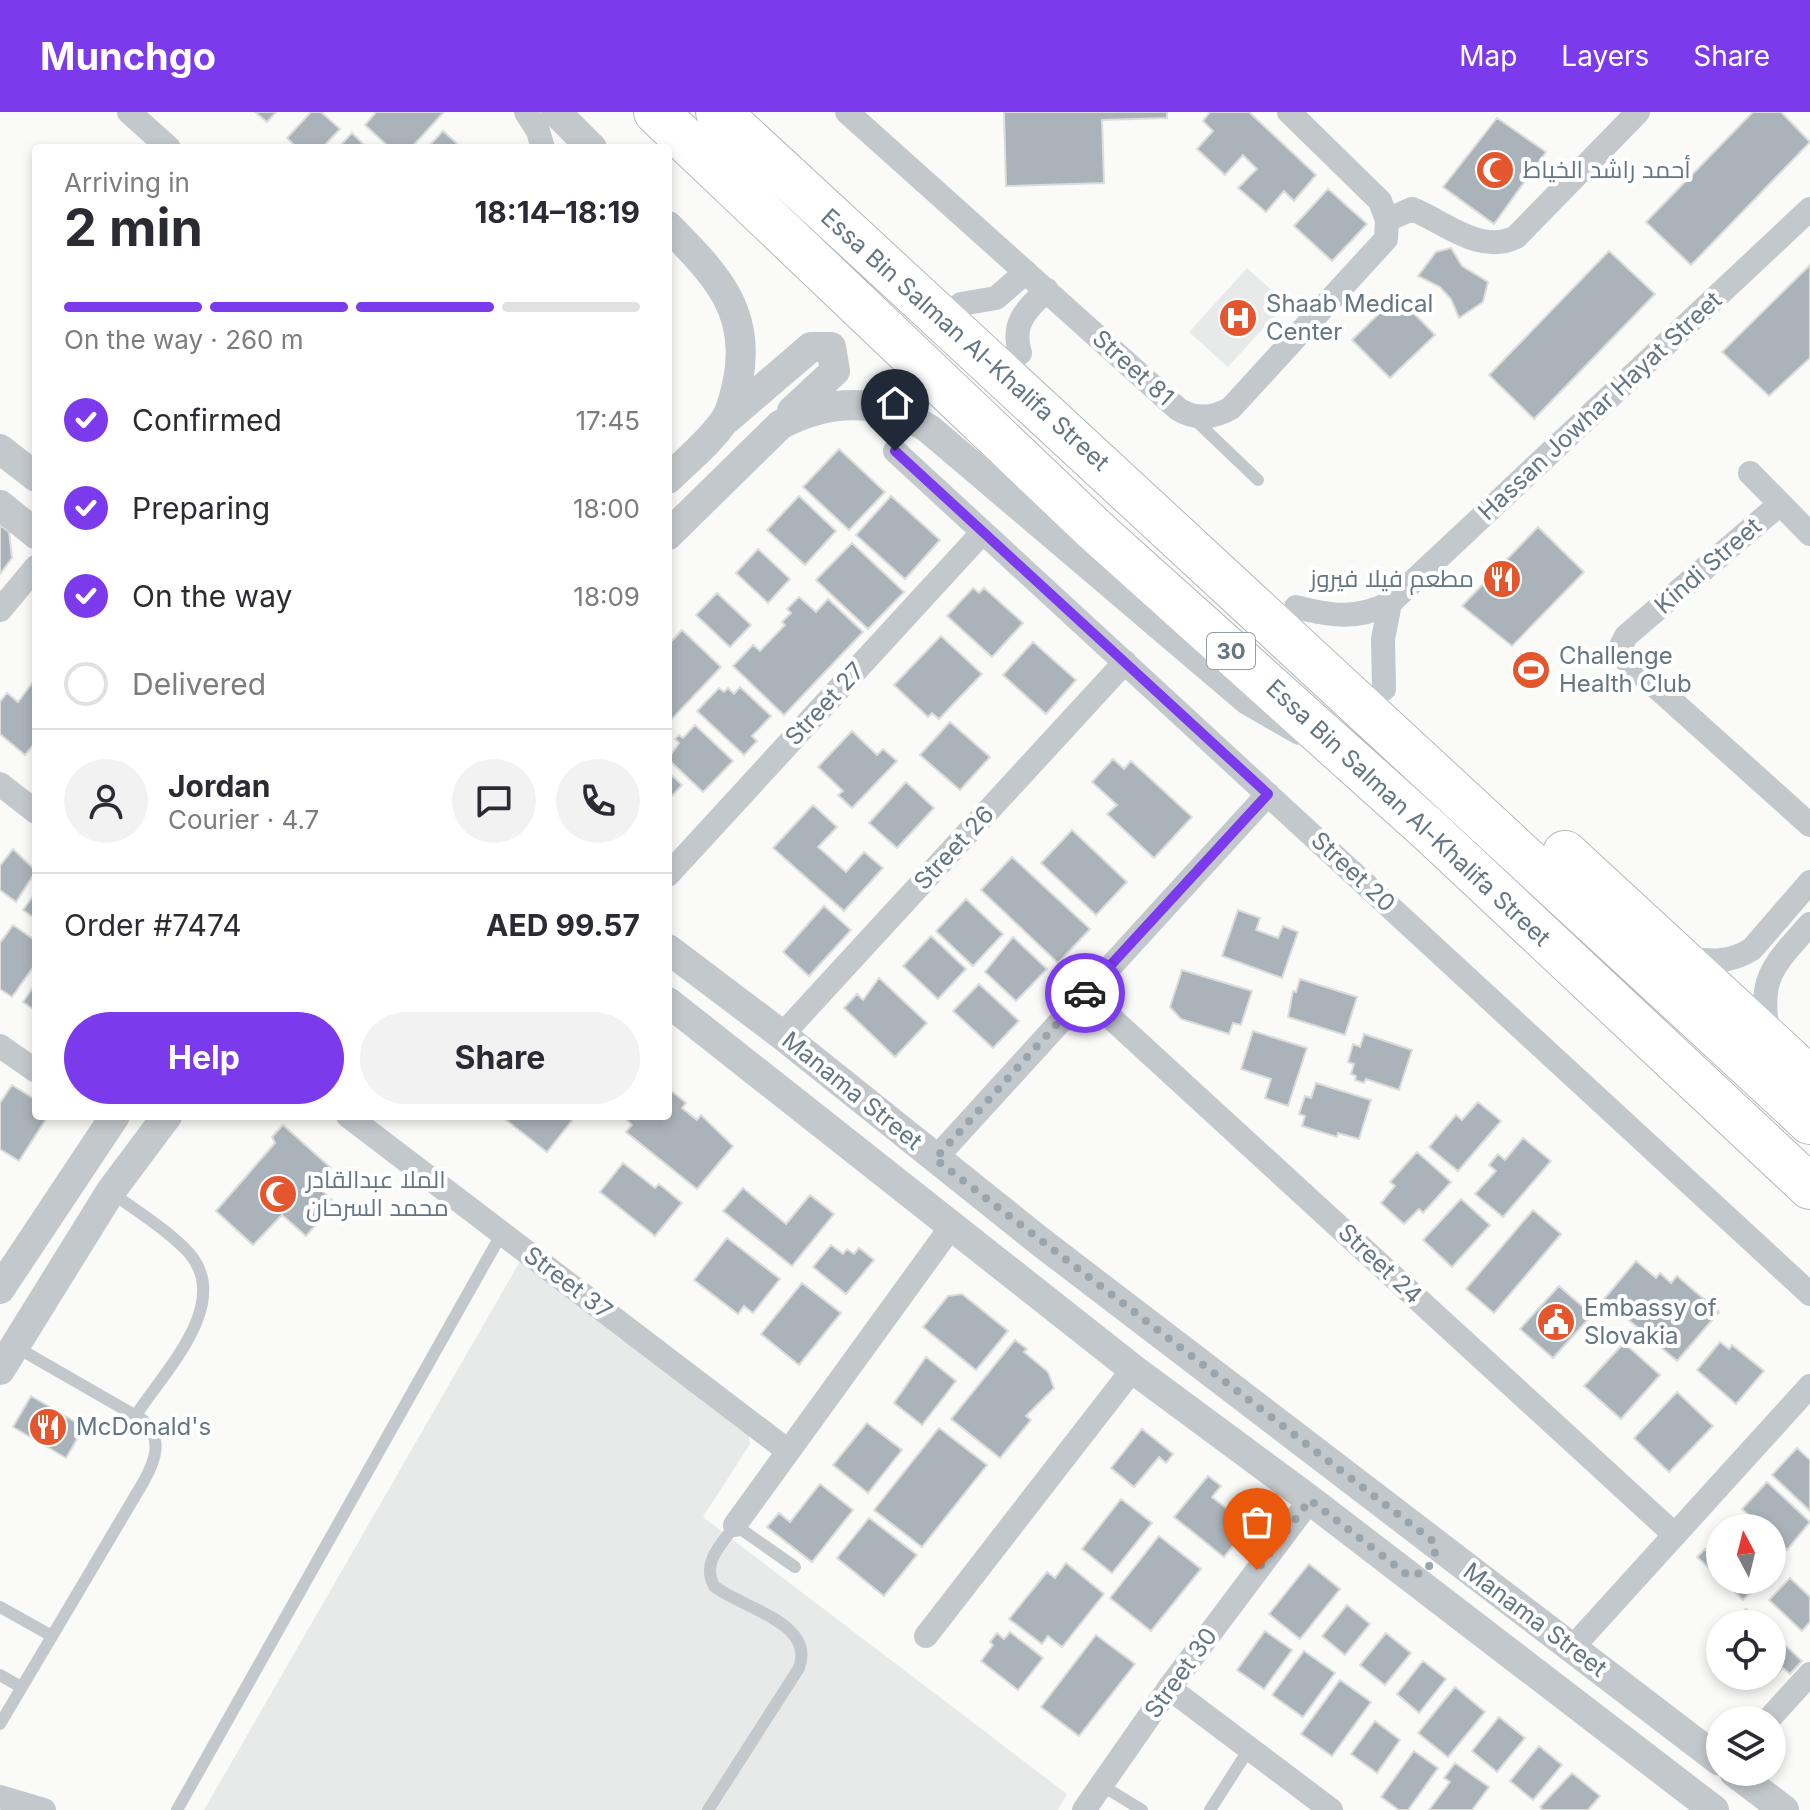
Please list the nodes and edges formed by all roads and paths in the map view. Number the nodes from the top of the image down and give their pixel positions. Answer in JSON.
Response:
{"nodes":[{"id":1,"x":129,"y":112,"type":"edge"},
{"id":2,"x":526,"y":112,"type":"edge"},
{"id":3,"x":556,"y":112,"type":"edge"},
{"id":4,"x":656,"y":112,"type":"edge"},
{"id":5,"x":1289,"y":112,"type":"edge"},
{"id":6,"x":1638,"y":112,"type":"edge"},
{"id":7,"x":859,"y":116,"type":"edge"},
{"id":8,"x":728,"y":121,"type":"edge"},
{"id":9,"x":165,"y":144,"type":"edge"},
{"id":10,"x":542,"y":144,"type":"edge"},
{"id":11,"x":588,"y":144,"type":"edge"},
{"id":12,"x":1810,"y":209,"type":"edge"},
{"id":13,"x":1387,"y":220,"type":"junction"},
{"id":14,"x":672,"y":230,"type":"edge"},
{"id":15,"x":1026,"y":272,"type":"junction"},
{"id":16,"x":1047,"y":290,"type":"junction"},
{"id":17,"x":961,"y":304,"type":"junction"},
{"id":18,"x":1020,"y":353,"type":"junction"},
{"id":19,"x":1190,"y":415,"type":"junction"},
{"id":20,"x":725,"y":420,"type":"junction"},
{"id":21,"x":780,"y":425,"type":"junction"},
{"id":22,"x":0,"y":449,"type":"edge"},
{"id":23,"x":895,"y":451,"type":"dead end"},
{"id":24,"x":1750,"y":473,"type":"dead end"},
{"id":25,"x":32,"y":474,"type":"edge"},
{"id":26,"x":672,"y":475,"type":"edge"},
{"id":27,"x":1258,"y":480,"type":"dead end"},
{"id":28,"x":1780,"y":504,"type":"junction"},
{"id":29,"x":0,"y":505,"type":"edge"},
{"id":30,"x":32,"y":531,"type":"edge"},
{"id":31,"x":672,"y":531,"type":"edge"},
{"id":32,"x":982,"y":533,"type":"junction"},
{"id":33,"x":1810,"y":534,"type":"edge"},
{"id":34,"x":32,"y":572,"type":"edge"},
{"id":35,"x":1390,"y":603,"type":"junction"},
{"id":36,"x":1296,"y":607,"type":"junction"},
{"id":37,"x":0,"y":610,"type":"edge"},
{"id":38,"x":1125,"y":662,"type":"junction"},
{"id":39,"x":1384,"y":689,"type":"junction"},
{"id":40,"x":1327,"y":737,"type":"junction"},
{"id":41,"x":0,"y":784,"type":"edge"},
{"id":42,"x":1268,"y":794,"type":"junction"},
{"id":43,"x":32,"y":809,"type":"edge"},
{"id":44,"x":1810,"y":825,"type":"edge"},
{"id":45,"x":672,"y":871,"type":"edge"},
{"id":46,"x":1810,"y":882,"type":"edge"},
{"id":47,"x":1810,"y":924,"type":"edge"},
{"id":48,"x":672,"y":952,"type":"edge"},
{"id":49,"x":1681,"y":958,"type":"junction"},
{"id":50,"x":1085,"y":994,"type":"junction"},
{"id":51,"x":672,"y":1005,"type":"edge"},
{"id":52,"x":782,"y":1035,"type":"junction"},
{"id":53,"x":1770,"y":1043,"type":"junction"},
{"id":54,"x":0,"y":1046,"type":"edge"},
{"id":55,"x":32,"y":1068,"type":"edge"},
{"id":56,"x":1810,"y":1079,"type":"edge"},
{"id":57,"x":107,"y":1120,"type":"edge"},
{"id":58,"x":164,"y":1120,"type":"edge"},
{"id":59,"x":353,"y":1120,"type":"edge"},
{"id":60,"x":1810,"y":1122,"type":"edge"},
{"id":61,"x":935,"y":1159,"type":"junction"},
{"id":62,"x":1810,"y":1187,"type":"edge"},
{"id":63,"x":111,"y":1191,"type":"junction"},
{"id":64,"x":951,"y":1227,"type":"junction"},
{"id":65,"x":502,"y":1233,"type":"junction"},
{"id":66,"x":1042,"y":1243,"type":"junction"},
{"id":67,"x":1010,"y":1273,"type":"junction"},
{"id":68,"x":1097,"y":1285,"type":"junction"},
{"id":69,"x":0,"y":1289,"type":"edge"},
{"id":70,"x":1810,"y":1294,"type":"edge"},
{"id":71,"x":1071,"y":1318,"type":"junction"},
{"id":72,"x":7,"y":1358,"type":"edge"},
{"id":73,"x":1133,"y":1369,"type":"junction"},
{"id":74,"x":1810,"y":1386,"type":"edge"},
{"id":75,"x":136,"y":1415,"type":"junction"},
{"id":76,"x":788,"y":1451,"type":"junction"},
{"id":77,"x":1310,"y":1500,"type":"junction"},
{"id":78,"x":735,"y":1525,"type":"junction"},
{"id":79,"x":1675,"y":1535,"type":"junction"},
{"id":80,"x":1434,"y":1542,"type":"junction"},
{"id":81,"x":795,"y":1567,"type":"dead end"},
{"id":82,"x":1409,"y":1576,"type":"junction"},
{"id":83,"x":1486,"y":1582,"type":"junction"},
{"id":84,"x":0,"y":1607,"type":"edge"},
{"id":85,"x":1457,"y":1613,"type":"junction"},
{"id":86,"x":52,"y":1636,"type":"junction"},
{"id":87,"x":926,"y":1636,"type":"dead end"},
{"id":88,"x":1572,"y":1648,"type":"junction"},
{"id":89,"x":1810,"y":1674,"type":"edge"},
{"id":90,"x":0,"y":1675,"type":"edge"},
{"id":91,"x":21,"y":1687,"type":"junction"},
{"id":92,"x":1169,"y":1688,"type":"junction"},
{"id":93,"x":1781,"y":1706,"type":"edge"},
{"id":94,"x":0,"y":1724,"type":"edge"},
{"id":95,"x":1249,"y":1749,"type":"junction"},
{"id":96,"x":1706,"y":1750,"type":"edge"},
{"id":97,"x":1101,"y":1785,"type":"junction"},
{"id":98,"x":1752,"y":1786,"type":"edge"},
{"id":99,"x":0,"y":1797,"type":"edge"},
{"id":100,"x":44,"y":1810,"type":"edge"},
{"id":101,"x":177,"y":1810,"type":"edge"},
{"id":102,"x":708,"y":1810,"type":"edge"},
{"id":103,"x":1084,"y":1810,"type":"edge"},
{"id":104,"x":1142,"y":1810,"type":"edge"},
{"id":105,"x":1210,"y":1810,"type":"edge"},
{"id":106,"x":1331,"y":1810,"type":"edge"},
{"id":107,"x":1714,"y":1810,"type":"edge"},
{"id":108,"x":1784,"y":1810,"type":"edge"}],
"edges":[{"from":1,"to":9,"type":"street"},
{"from":2,"to":10,"type":"street"},
{"from":3,"to":11,"type":"street"},
{"from":4,"to":40,"type":"highway","name":"Essa Bin Salman Al-Khalifa Street","number":"30"},
{"from":5,"to":13,"type":"street"},
{"from":6,"to":13,"type":"street"},
{"from":7,"to":15,"type":"street","name":"Street 81"},
{"from":8,"to":17,"type":"highway"},
{"from":8,"to":60,"type":"highway","name":"Essa Bin Salman Al-Khalifa Street","number":"30"},
{"from":12,"to":35,"type":"street","name":"Hassan Jowhar Hayat Street"},
{"from":13,"to":19,"type":"street","name":"Street 81"},
{"from":14,"to":20,"type":"street"},
{"from":15,"to":16,"type":"street","name":"Street 81"},
{"from":15,"to":17,"type":"street"},
{"from":16,"to":18,"type":"street"},
{"from":16,"to":19,"type":"street","name":"Street 81"},
{"from":17,"to":18,"type":"highway"},
{"from":18,"to":36,"type":"highway"},
{"from":19,"to":27,"type":"lane"},
{"from":20,"to":21,"type":"street"},
{"from":20,"to":26,"type":"street"},
{"from":21,"to":31,"type":"street"},
{"from":21,"to":40,"type":"street"},
{"from":22,"to":25,"type":"street"},
{"from":23,"to":32,"type":"street","name":"Street 20"},
{"from":24,"to":28,"type":"street","name":"Kindi Street"},
{"from":28,"to":33,"type":"street","name":"Kindi Street"},
{"from":28,"to":44,"type":"street","name":"Kindi Street"},
{"from":29,"to":30,"type":"street"},
{"from":32,"to":38,"type":"street","name":"Street 20"},
{"from":32,"to":45,"type":"street","name":"Street 27"},
{"from":34,"to":37,"type":"street"},
{"from":35,"to":36,"type":"street","name":"Hassan Jowhar Hayat Street"},
{"from":35,"to":39,"type":"street"},
{"from":36,"to":39,"type":"highway"},
{"from":38,"to":42,"type":"street","name":"Street 20"},
{"from":38,"to":52,"type":"street","name":"Street 26"},
{"from":39,"to":49,"type":"highway"},
{"from":40,"to":62,"type":"highway","name":"Essa Bin Salman Al-Khalifa Street","number":"30"},
{"from":41,"to":43,"type":"street"},
{"from":42,"to":50,"type":"street"},
{"from":42,"to":70,"type":"street","name":"Street 20"},
{"from":46,"to":49,"type":"street"},
{"from":47,"to":53,"type":"street"},
{"from":48,"to":52,"type":"street","name":"Manama Street"},
{"from":49,"to":53,"type":"highway"},
{"from":50,"to":61,"type":"street"},
{"from":50,"to":79,"type":"street","name":"Street 24"},
{"from":51,"to":64,"type":"street","name":"Manama Street"},
{"from":52,"to":61,"type":"street","name":"Manama Street"},
{"from":53,"to":56,"type":"highway"},
{"from":54,"to":55,"type":"street"},
{"from":57,"to":69,"type":"street"},
{"from":58,"to":63,"type":"street"},
{"from":59,"to":65,"type":"street","name":"Street 37"},
{"from":61,"to":66,"type":"street","name":"Manama Street"},
{"from":63,"to":72,"type":"street"},
{"from":63,"to":75,"type":"lane"},
{"from":64,"to":67,"type":"street","name":"Manama Street"},
{"from":64,"to":76,"type":"street"},
{"from":65,"to":76,"type":"street","name":"Street 37"},
{"from":65,"to":101,"type":"lane"},
{"from":66,"to":67,"type":"street"},
{"from":66,"to":68,"type":"street","name":"Manama Street"},
{"from":67,"to":71,"type":"street","name":"Manama Street"},
{"from":68,"to":71,"type":"street"},
{"from":68,"to":80,"type":"street","name":"Manama Street"},
{"from":71,"to":73,"type":"street","name":"Manama Street"},
{"from":72,"to":75,"type":"lane"},
{"from":73,"to":77,"type":"street","name":"Manama Street"},
{"from":73,"to":87,"type":"street"},
{"from":74,"to":79,"type":"street"},
{"from":75,"to":86,"type":"lane"},
{"from":76,"to":78,"type":"street"},
{"from":77,"to":82,"type":"street","name":"Manama Street"},
{"from":77,"to":92,"type":"street","name":"Street 30"},
{"from":78,"to":81,"type":"lane"},
{"from":78,"to":102,"type":"lane"},
{"from":79,"to":88,"type":"street"},
{"from":80,"to":82,"type":"street"},
{"from":80,"to":83,"type":"street","name":"Manama Street"},
{"from":82,"to":85,"type":"street","name":"Manama Street"},
{"from":83,"to":85,"type":"street"},
{"from":83,"to":88,"type":"street","name":"Manama Street"},
{"from":84,"to":86,"type":"lane"},
{"from":85,"to":107,"type":"street","name":"Manama Street"},
{"from":86,"to":91,"type":"lane"},
{"from":88,"to":96,"type":"street","name":"Manama Street"},
{"from":89,"to":93,"type":"street"},
{"from":90,"to":91,"type":"lane"},
{"from":91,"to":94,"type":"lane"},
{"from":92,"to":95,"type":"street"},
{"from":92,"to":97,"type":"street","name":"Street 30"},
{"from":95,"to":105,"type":"lane"},
{"from":95,"to":106,"type":"street"},
{"from":97,"to":103,"type":"street","name":"Street 30"},
{"from":97,"to":104,"type":"lane"},
{"from":98,"to":108,"type":"street"},
{"from":99,"to":100,"type":"street"}]}
